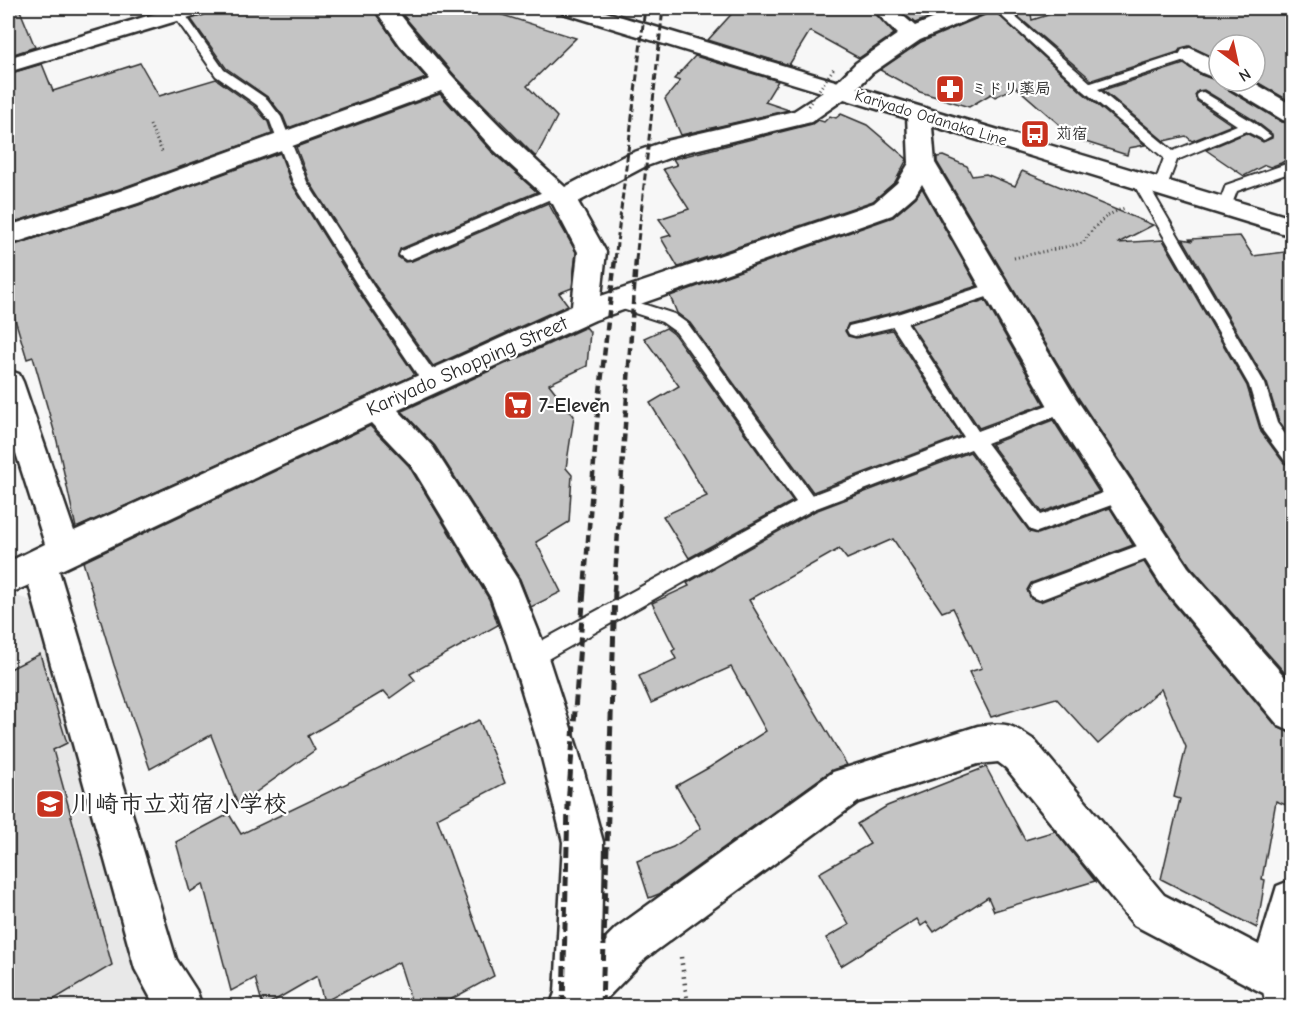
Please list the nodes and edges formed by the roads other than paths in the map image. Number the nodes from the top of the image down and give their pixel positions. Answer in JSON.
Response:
{"nodes":[{"id":1,"x":384,"y":8,"type":"edge"},
{"id":2,"x":570,"y":8,"type":"edge"},
{"id":3,"x":882,"y":8,"type":"edge"},
{"id":4,"x":976,"y":8,"type":"edge"},
{"id":5,"x":999,"y":8,"type":"edge"},
{"id":6,"x":186,"y":10,"type":"edge"},
{"id":7,"x":912,"y":35,"type":"junction"},
{"id":8,"x":1190,"y":55,"type":"joint"},
{"id":9,"x":8,"y":65,"type":"edge"},
{"id":10,"x":1207,"y":65,"type":"edge"},
{"id":11,"x":838,"y":79,"type":"junction"},
{"id":12,"x":446,"y":81,"type":"junction"},
{"id":13,"x":1089,"y":88,"type":"junction"},
{"id":14,"x":1255,"y":93,"type":"edge"},
{"id":15,"x":1203,"y":96,"type":"dead end"},
{"id":16,"x":919,"y":115,"type":"junction"},
{"id":17,"x":1293,"y":115,"type":"edge"},
{"id":18,"x":1248,"y":125,"type":"junction"},
{"id":19,"x":1264,"y":136,"type":"dead end"},
{"id":20,"x":286,"y":140,"type":"junction"},
{"id":21,"x":1172,"y":157,"type":"junction"},
{"id":22,"x":922,"y":163,"type":"junction"},
{"id":23,"x":1293,"y":167,"type":"edge"},
{"id":24,"x":1150,"y":190,"type":"junction"},
{"id":25,"x":559,"y":196,"type":"junction"},
{"id":26,"x":1225,"y":206,"type":"junction"},
{"id":27,"x":1293,"y":227,"type":"edge"},
{"id":28,"x":8,"y":236,"type":"edge"},
{"id":29,"x":406,"y":255,"type":"dead end"},
{"id":30,"x":988,"y":277,"type":"junction"},
{"id":31,"x":615,"y":300,"type":"junction"},
{"id":32,"x":585,"y":312,"type":"junction"},
{"id":33,"x":897,"y":320,"type":"junction"},
{"id":34,"x":855,"y":330,"type":"dead end"},
{"id":35,"x":431,"y":381,"type":"junction"},
{"id":36,"x":8,"y":382,"type":"edge"},
{"id":37,"x":1064,"y":406,"type":"junction"},
{"id":38,"x":375,"y":407,"type":"junction"},
{"id":39,"x":974,"y":439,"type":"junction"},
{"id":40,"x":1293,"y":457,"type":"edge"},
{"id":41,"x":1122,"y":494,"type":"junction"},
{"id":42,"x":807,"y":504,"type":"junction"},
{"id":43,"x":1156,"y":547,"type":"junction"},
{"id":44,"x":37,"y":564,"type":"edge"},
{"id":45,"x":1039,"y":591,"type":"dead end"},
{"id":46,"x":530,"y":658,"type":"junction"},
{"id":47,"x":1293,"y":713,"type":"edge"},
{"id":48,"x":1293,"y":901,"type":"edge"},
{"id":49,"x":1275,"y":991,"type":"edge"},
{"id":50,"x":575,"y":1001,"type":"edge"},
{"id":51,"x":180,"y":1006,"type":"edge"}],
"edges":[{"from":1,"to":12,"type":"street"},
{"from":2,"to":11,"type":"street","name":"Kariyado Odanaka Line"},
{"from":3,"to":7,"type":"street"},
{"from":4,"to":7,"type":"street"},
{"from":5,"to":13,"type":"lane"},
{"from":6,"to":9,"type":"street"},
{"from":6,"to":20,"type":"lane"},
{"from":7,"to":11,"type":"street"},
{"from":8,"to":10,"type":"street"},
{"from":8,"to":13,"type":"lane"},
{"from":11,"to":16,"type":"street","name":"Kariyado Odanaka Line"},
{"from":11,"to":25,"type":"street"},
{"from":12,"to":20,"type":"street"},
{"from":12,"to":25,"type":"street"},
{"from":13,"to":21,"type":"lane"},
{"from":14,"to":17,"type":"street"},
{"from":15,"to":18,"type":"lane"},
{"from":16,"to":22,"type":"street"},
{"from":16,"to":24,"type":"street","name":"Kariyado Odanaka Line"},
{"from":18,"to":19,"type":"lane"},
{"from":18,"to":21,"type":"lane"},
{"from":20,"to":28,"type":"street"},
{"from":20,"to":35,"type":"lane"},
{"from":21,"to":24,"type":"lane"},
{"from":22,"to":30,"type":"street"},
{"from":22,"to":31,"type":"street","name":"Kariyado Shopping Street"},
{"from":23,"to":26,"type":"lane"},
{"from":24,"to":26,"type":"street","name":"Kariyado Odanaka Line"},
{"from":24,"to":40,"type":"lane"},
{"from":25,"to":29,"type":"lane"},
{"from":25,"to":32,"type":"street"},
{"from":26,"to":27,"type":"street","name":"Kariyado Odanaka Line"},
{"from":30,"to":33,"type":"lane"},
{"from":30,"to":37,"type":"street"},
{"from":31,"to":32,"type":"street","name":"Kariyado Shopping Street"},
{"from":31,"to":42,"type":"lane"},
{"from":32,"to":35,"type":"street","name":"Kariyado Shopping Street"},
{"from":33,"to":34,"type":"lane"},
{"from":33,"to":39,"type":"lane"},
{"from":35,"to":38,"type":"street","name":"Kariyado Shopping Street"},
{"from":36,"to":44,"type":"street"},
{"from":37,"to":39,"type":"lane"},
{"from":37,"to":41,"type":"street"},
{"from":38,"to":44,"type":"street","name":"Kariyado Shopping Street"},
{"from":38,"to":46,"type":"street"},
{"from":39,"to":41,"type":"lane"},
{"from":39,"to":42,"type":"lane"},
{"from":41,"to":43,"type":"street"},
{"from":42,"to":46,"type":"lane"},
{"from":43,"to":45,"type":"lane"},
{"from":43,"to":47,"type":"street"},
{"from":44,"to":51,"type":"street"},
{"from":46,"to":50,"type":"street"},
{"from":48,"to":49,"type":"street"},
{"from":49,"to":50,"type":"street"}]}
